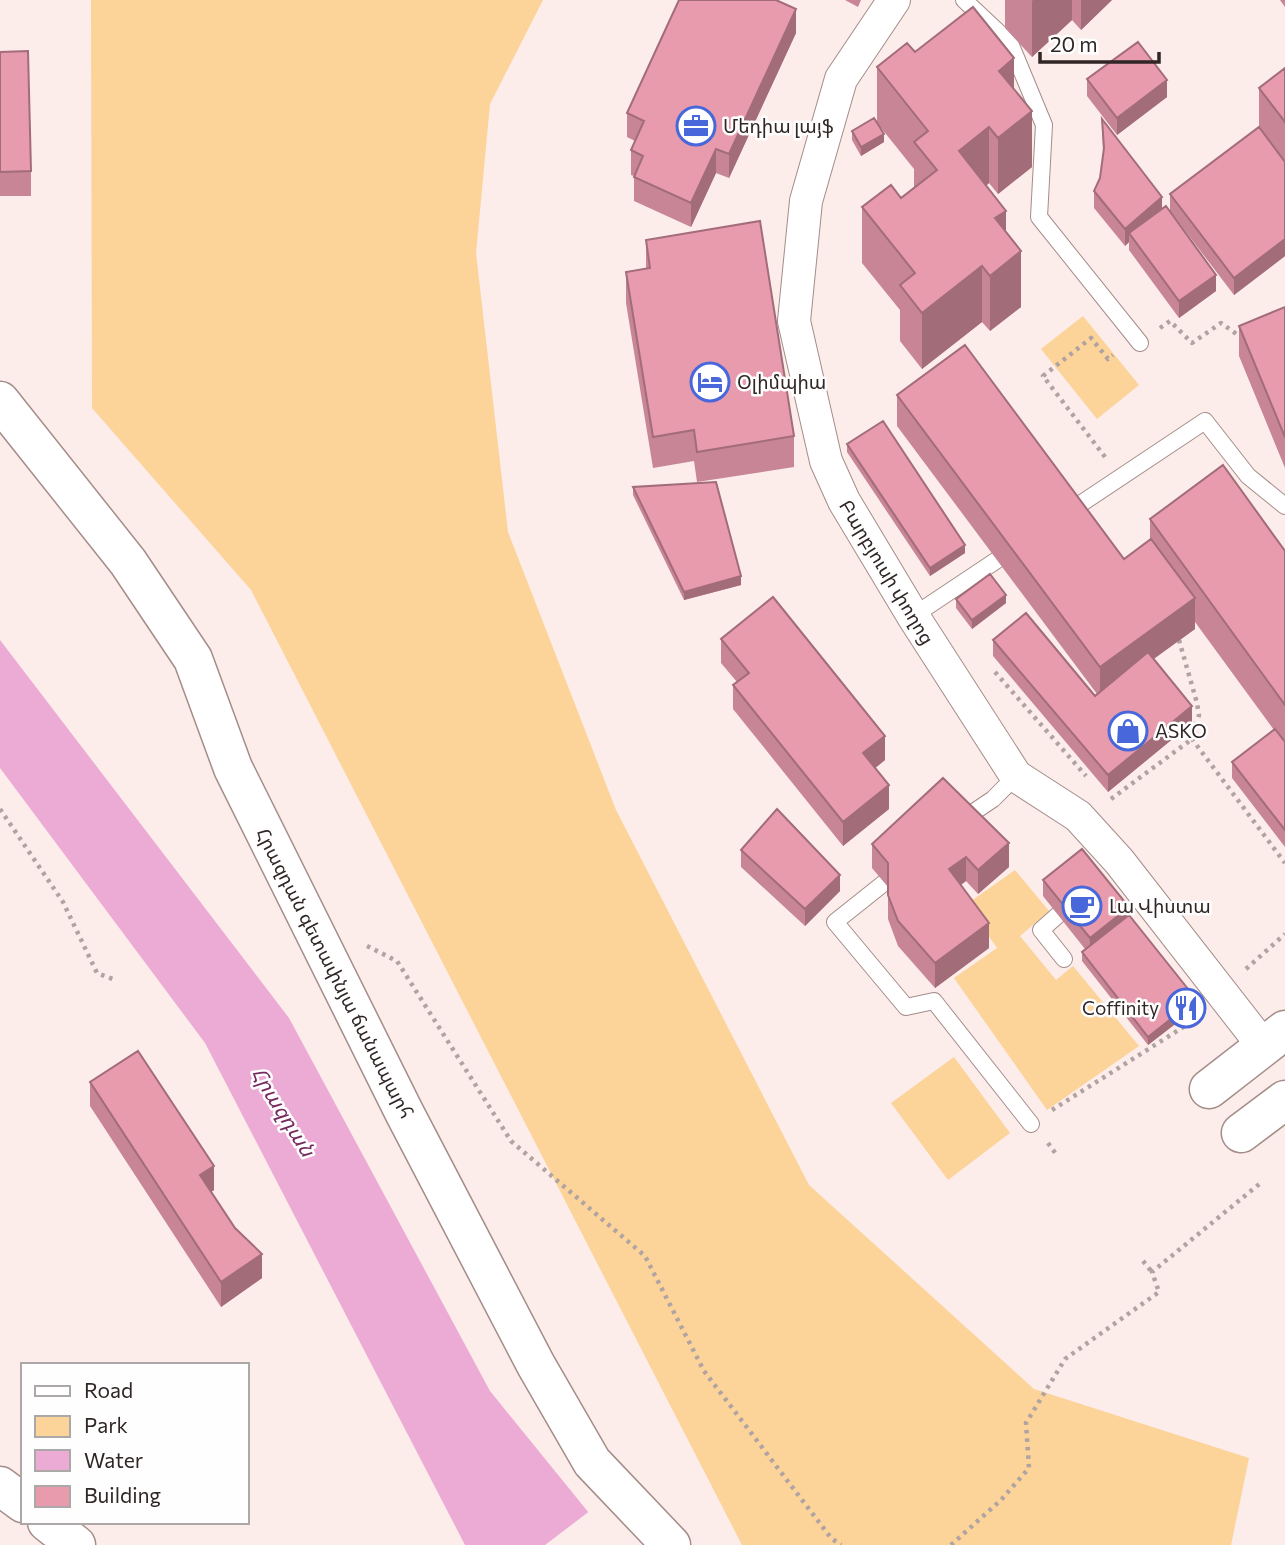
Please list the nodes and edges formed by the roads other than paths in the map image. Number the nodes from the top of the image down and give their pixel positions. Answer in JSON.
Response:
{"nodes":[{"id":1,"x":894,"y":0,"type":"edge"},
{"id":2,"x":964,"y":0,"type":"edge"},
{"id":3,"x":1140,"y":342,"type":"dead end"},
{"id":4,"x":0,"y":401,"type":"edge"},
{"id":5,"x":1285,"y":506,"type":"edge"},
{"id":6,"x":1067,"y":513,"type":"edge"},
{"id":7,"x":997,"y":560,"type":"edge"},
{"id":8,"x":913,"y":616,"type":"junction"},
{"id":9,"x":1016,"y":776,"type":"junction"},
{"id":10,"x":962,"y":820,"type":"edge"},
{"id":11,"x":884,"y":883,"type":"edge"},
{"id":12,"x":1058,"y":915,"type":"edge"},
{"id":13,"x":1064,"y":959,"type":"dead end"},
{"id":14,"x":1274,"y":1039,"type":"edge"},
{"id":15,"x":1209,"y":1089,"type":"dead end"},
{"id":16,"x":1285,"y":1100,"type":"edge"},
{"id":17,"x":1031,"y":1124,"type":"road end"},
{"id":18,"x":1241,"y":1133,"type":"dead end"},
{"id":19,"x":0,"y":1486,"type":"edge"},
{"id":20,"x":21,"y":1502,"type":"edge"},
{"id":21,"x":50,"y":1524,"type":"edge"},
{"id":22,"x":76,"y":1545,"type":"edge"},
{"id":23,"x":671,"y":1545,"type":"edge"}],
"edges":[{"from":1,"to":8,"type":"street","name":"Բարբյուսի փողոց"},
{"from":2,"to":3,"type":"lane"},
{"from":4,"to":23,"type":"street","name":"Հրազդան գետափնյա ճանապարհ"},
{"from":5,"to":6,"type":"lane"},
{"from":7,"to":8,"type":"lane"},
{"from":8,"to":9,"type":"street","name":"Բարբյուսի փողոց"},
{"from":9,"to":10,"type":"lane"},
{"from":9,"to":14,"type":"street","name":"Բարբյուսի փողոց"},
{"from":11,"to":17,"type":"lane"},
{"from":12,"to":13,"type":"lane"},
{"from":14,"to":15,"type":"street"},
{"from":16,"to":18,"type":"street"},
{"from":19,"to":20,"type":"street"},
{"from":21,"to":22,"type":"street"}]}
